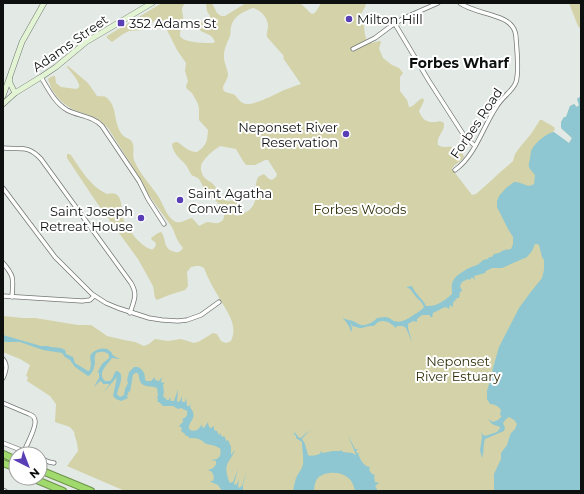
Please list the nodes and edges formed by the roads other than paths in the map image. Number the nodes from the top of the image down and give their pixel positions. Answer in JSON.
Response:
{"nodes":[{"id":1,"x":44,"y":3,"type":"edge"},
{"id":2,"x":152,"y":3,"type":"edge"},
{"id":3,"x":438,"y":3,"type":"edge"},
{"id":4,"x":460,"y":3,"type":"edge"},
{"id":5,"x":395,"y":24,"type":"junction"},
{"id":6,"x":353,"y":49,"type":"dead end"},
{"id":7,"x":10,"y":77,"type":"junction"},
{"id":8,"x":41,"y":77,"type":"junction"},
{"id":9,"x":5,"y":86,"type":"edge"},
{"id":10,"x":15,"y":93,"type":"junction"},
{"id":11,"x":3,"y":96,"type":"edge"},
{"id":12,"x":3,"y":104,"type":"edge"},
{"id":13,"x":475,"y":146,"type":"junction"},
{"id":14,"x":3,"y":148,"type":"edge"},
{"id":15,"x":455,"y":170,"type":"dead end"},
{"id":16,"x":3,"y":188,"type":"edge"},
{"id":17,"x":164,"y":224,"type":"dead end"},
{"id":18,"x":3,"y":263,"type":"edge"},
{"id":19,"x":3,"y":296,"type":"edge"},
{"id":20,"x":94,"y":296,"type":"junction"},
{"id":21,"x":12,"y":297,"type":"junction"},
{"id":22,"x":219,"y":302,"type":"dead end"},
{"id":23,"x":130,"y":312,"type":"junction"},
{"id":24,"x":3,"y":359,"type":"edge"},
{"id":25,"x":3,"y":378,"type":"edge"},
{"id":26,"x":3,"y":403,"type":"edge"},
{"id":27,"x":26,"y":446,"type":"edge"},
{"id":28,"x":48,"y":462,"type":"edge"},
{"id":29,"x":54,"y":463,"type":"dead end"},
{"id":30,"x":48,"y":473,"type":"edge"},
{"id":31,"x":48,"y":477,"type":"edge"},
{"id":32,"x":48,"y":481,"type":"edge"},
{"id":33,"x":48,"y":485,"type":"edge"},
{"id":34,"x":63,"y":491,"type":"edge"},
{"id":35,"x":71,"y":491,"type":"edge"},
{"id":36,"x":81,"y":491,"type":"edge"},
{"id":37,"x":91,"y":491,"type":"edge"}],
"edges":[{"from":1,"to":7,"type":"main road"},
{"from":2,"to":8,"type":"main road","name":"Adams Street"},
{"from":3,"to":5,"type":"street"},
{"from":4,"to":13,"type":"street","name":"Forbes Road"},
{"from":5,"to":6,"type":"street"},
{"from":5,"to":13,"type":"street"},
{"from":7,"to":9,"type":"main road"},
{"from":7,"to":10,"type":"main road"},
{"from":8,"to":10,"type":"main road","name":"Adams Street"},
{"from":8,"to":17,"type":"street"},
{"from":9,"to":11,"type":"main road"},
{"from":10,"to":12,"type":"main road","name":"Adams Street"},
{"from":13,"to":15,"type":"street","name":"Forbes Road"},
{"from":14,"to":23,"type":"street"},
{"from":16,"to":20,"type":"street"},
{"from":18,"to":21,"type":"street"},
{"from":19,"to":21,"type":"street"},
{"from":20,"to":21,"type":"street"},
{"from":20,"to":23,"type":"street"},
{"from":22,"to":23,"type":"street"},
{"from":24,"to":25,"type":"street"},
{"from":26,"to":27,"type":"street"},
{"from":28,"to":29,"type":"street"},
{"from":30,"to":37,"type":"highway"},
{"from":31,"to":36,"type":"highway"},
{"from":32,"to":35,"type":"highway"},
{"from":33,"to":34,"type":"highway"}]}
